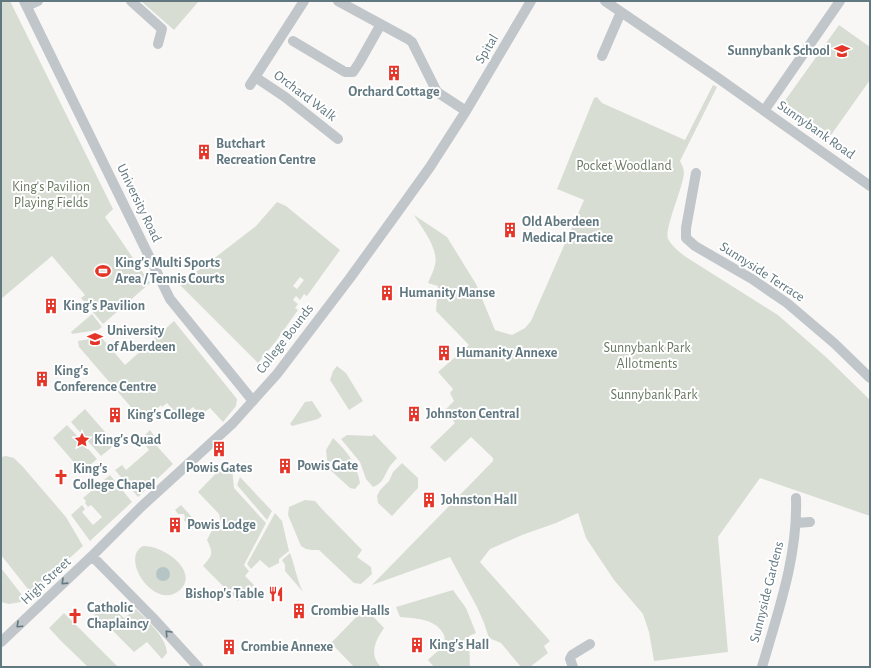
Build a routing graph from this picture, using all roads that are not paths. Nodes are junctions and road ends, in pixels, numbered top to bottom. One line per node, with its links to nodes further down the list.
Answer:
1 (38, 1): 8 (street)
2 (131, 1): 12 (street)
3 (304, 1): 16 (street, Orchard Walk)
4 (338, 1): 10 (street)
5 (531, 1): 14 (street, Spital)
6 (605, 1): 9 (street, Sunnybank Road)
7 (840, 1): 15 (street, Sunnybank Road)
8 (25, 4): 20 (street, University Road)
9 (621, 12): 13 (street); 15 (street, Sunnybank Road)
10 (381, 24): 11 (street); 14 (street)
11 (293, 41)
12 (158, 44)
13 (602, 56)
14 (466, 111): 20 (street, College Bounds)
15 (764, 111): 18 (street, Sunnybank Road)
16 (338, 139)
17 (696, 173): 19 (street, Sunnyside Terrace)
18 (870, 186)
19 (870, 378)
20 (253, 401): 24 (street, College Bounds)
21 (796, 498): 23 (street, Sunnyside Gardens)
22 (810, 522): 23 (street)
23 (796, 523): 29 (street, Sunnyside Gardens)
24 (92, 556): 25 (street, High Street, one-way to 25); 27 (street, one-way to 24)
25 (1, 642)
26 (590, 644): 28 (street)
27 (194, 665)
28 (573, 667)
29 (762, 667)

